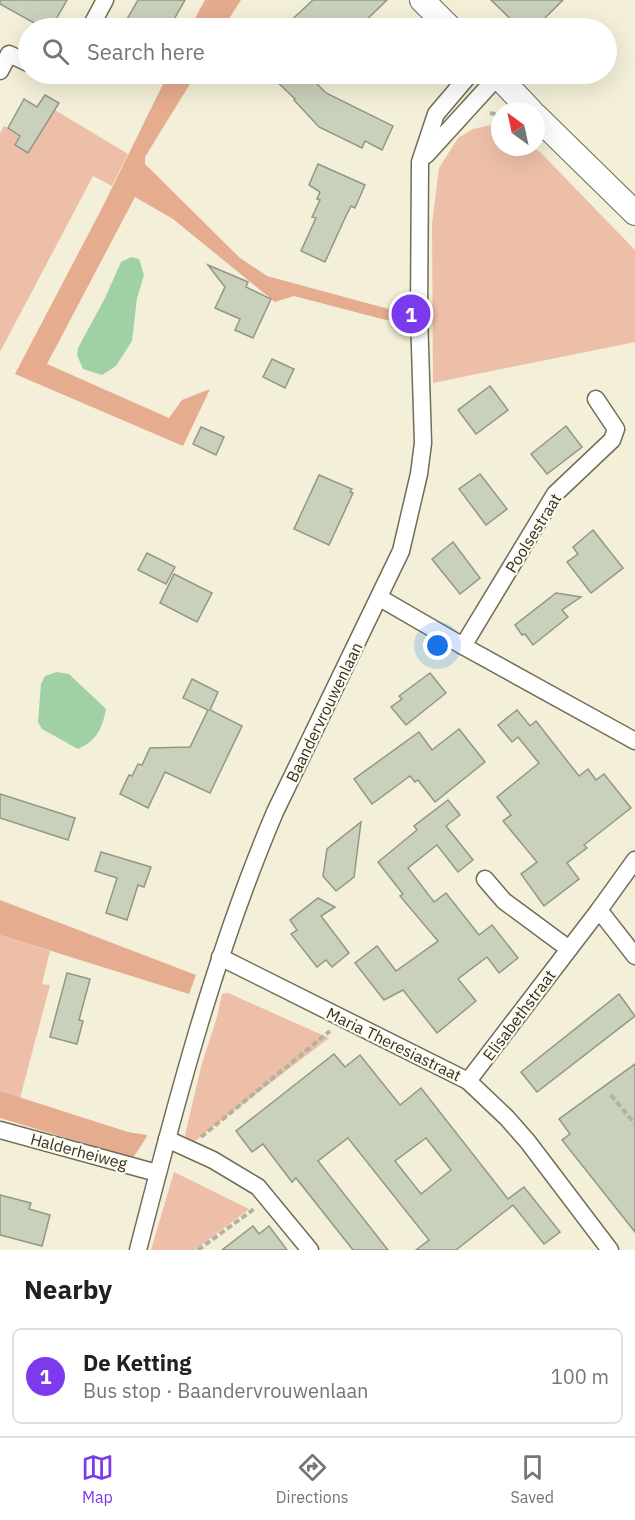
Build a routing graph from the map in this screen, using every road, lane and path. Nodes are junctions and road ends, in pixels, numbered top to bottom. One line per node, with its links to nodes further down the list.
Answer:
1 (105, 0): 3 (street)
2 (422, 0): 4 (main road)
3 (95, 18)
4 (440, 18)
5 (18, 58): 6 (street)
6 (0, 71)
7 (462, 84): 12 (street, Baandervrouwenlaan)
8 (489, 84): 12 (street)
9 (506, 84): 10 (main road)
10 (522, 102)
11 (545, 125): 13 (main road)
12 (420, 162): 15 (street, Baandervrouwenlaan)
13 (635, 213)
14 (596, 399): 16 (street, Poolsestraat)
15 (380, 598): 16 (street); 23 (street, Baandervrouwenlaan)
16 (463, 646): 17 (street)
17 (635, 741)
18 (635, 860): 20 (street, Elisabethstraat)
19 (485, 879): 21 (street)
20 (599, 910): 21 (street, Elisabethstraat); 22 (street)
21 (569, 949): 25 (street, Elisabethstraat)
22 (635, 956)
23 (219, 957): 24 (street, Maria Theresiastraat); 29 (street, Baandervrouwenlaan)
24 (344, 1020): 25 (street, Maria Theresiastraat); 30 (path)
25 (468, 1081): 33 (street, Maria Theresiastraat)
26 (611, 1095): 27 (path)
27 (635, 1124)
28 (0, 1130): 31 (street, Halderheiweg)
29 (166, 1139): 30 (street); 31 (street, Baandervrouwenlaan)
30 (187, 1149): 32 (street)
31 (158, 1173): 34 (street, Baandervrouwenlaan)
32 (269, 1198): 35 (path); 36 (street)
33 (608, 1249)
34 (138, 1250)
35 (198, 1250)
36 (310, 1250)

